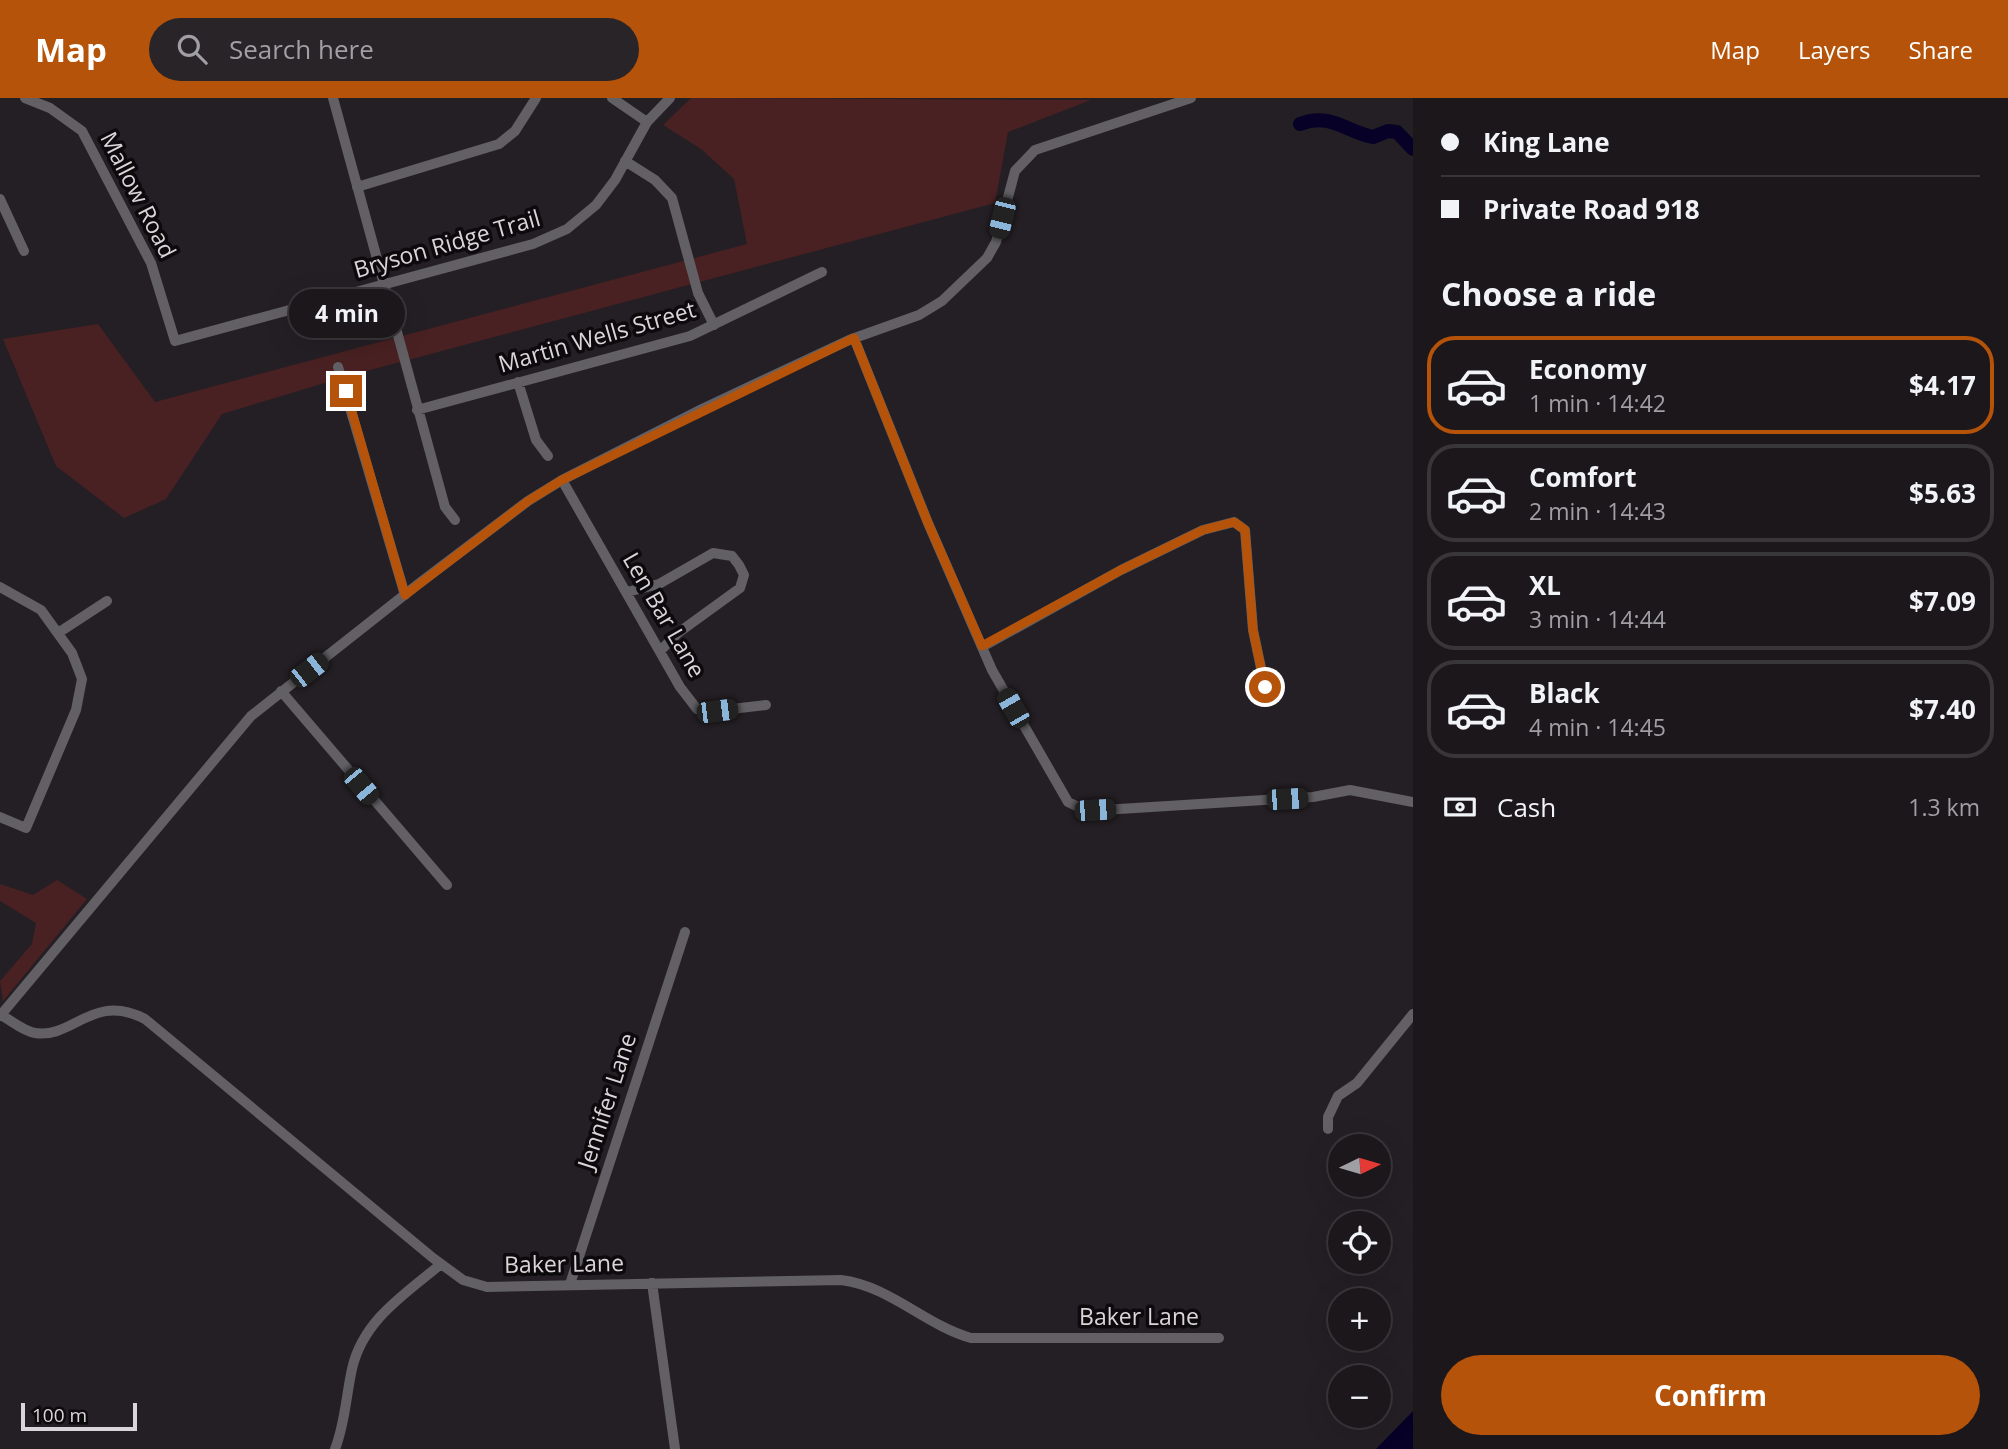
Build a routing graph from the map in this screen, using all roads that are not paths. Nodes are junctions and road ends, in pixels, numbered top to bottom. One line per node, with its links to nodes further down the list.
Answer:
1 (25, 98): 16 (street, Mallow Road)
2 (333, 98): 9 (street)
3 (536, 98): 9 (street)
4 (612, 98): 7 (street)
5 (670, 98): 7 (street, Bryson Ridge Trail)
6 (1191, 98): 15 (street)
7 (647, 121): 8 (street, Bryson Ridge Trail)
8 (625, 161): 13 (street, Bryson Ridge Trail); 14 (street)
9 (357, 187): 13 (street)
10 (0, 199): 11 (street)
11 (24, 251)
12 (822, 272): 14 (street, Martin Wells Street)
13 (383, 285): 16 (street, Bryson Ridge Trail); 19 (street)
14 (714, 325): 18 (street, Martin Wells Street)
15 (854, 338): 21 (street); 28 (street)
16 (175, 341)
17 (338, 367): 25 (street)
18 (518, 382): 19 (street, Martin Wells Street); 20 (street)
19 (416, 410): 22 (street)
20 (548, 457)
21 (562, 480): 24 (street, Len Bar Lane); 25 (street)
22 (455, 520)
23 (0, 587): 27 (street)
24 (627, 592): 29 (street, Len Bar Lane); 29 (street)
25 (405, 595): 31 (street)
26 (107, 601): 27 (street)
27 (58, 633): 34 (street)
28 (982, 646): 30 (street); 33 (street)
29 (660, 651): 32 (street, Len Bar Lane)
30 (1265, 687)
31 (281, 691): 35 (street); 38 (street)
32 (766, 705)
33 (1413, 802)
34 (0, 817)
35 (447, 885)
36 (685, 932): 42 (street, Jennifer Lane)
37 (1413, 1013): 39 (street)
38 (1, 1015): 40 (street, Baker Lane)
39 (1328, 1129)
40 (441, 1264): 42 (street, Baker Lane); 44 (street)
41 (652, 1283): 42 (street, Baker Lane); 43 (street, Baker Lane); 45 (street)
42 (570, 1284)
43 (1219, 1338)
44 (336, 1448)
45 (676, 1449)

